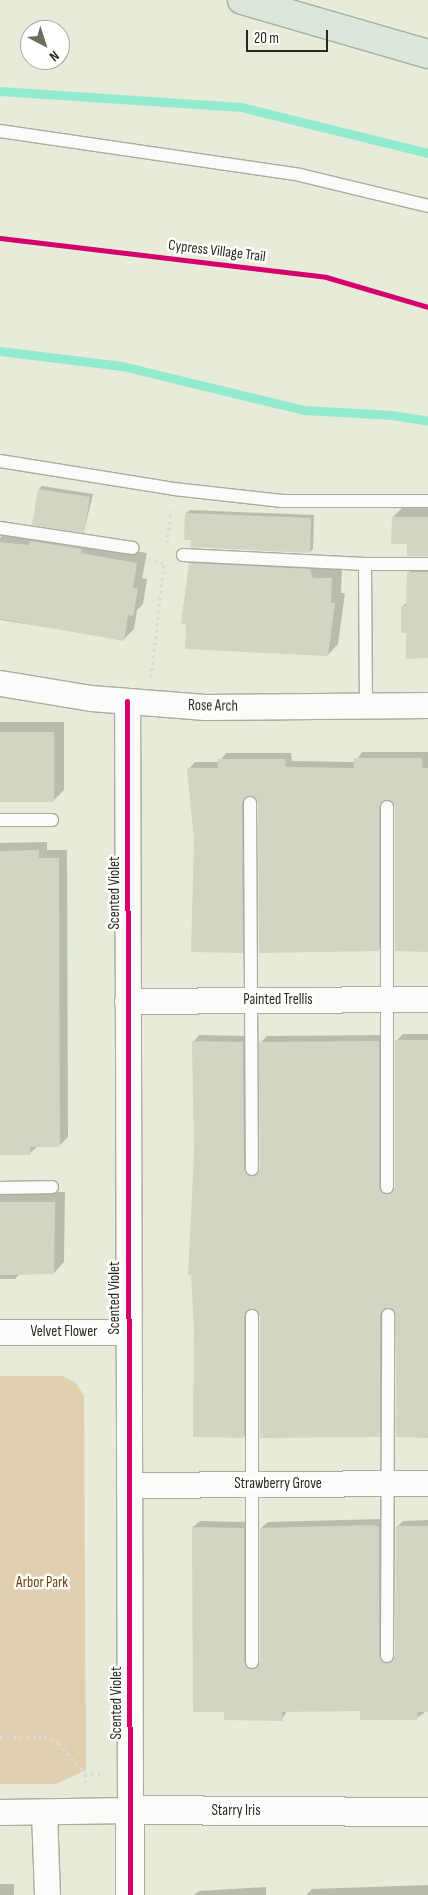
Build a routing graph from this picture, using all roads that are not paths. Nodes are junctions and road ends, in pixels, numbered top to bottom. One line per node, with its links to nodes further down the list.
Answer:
1 (242, 0): 2 (highway)
2 (428, 54)
3 (0, 131): 4 (lane)
4 (428, 206)
5 (0, 461): 6 (lane)
6 (428, 501)
7 (0, 528): 8 (lane)
8 (132, 548)
9 (183, 555): 10 (lane)
10 (365, 564): 11 (lane); 15 (lane)
11 (428, 564)
12 (0, 683): 13 (street, Rose Arch)
13 (137, 702): 15 (street, Rose Arch); 23 (street, Scented Violet)
14 (428, 705): 15 (street, Rose Arch)
15 (366, 706)
16 (250, 802): 22 (lane)
17 (387, 807): 21 (lane)
18 (0, 820): 19 (lane)
19 (52, 820)
20 (428, 998): 21 (street, Painted Trellis)
21 (387, 999): 22 (street, Painted Trellis); 26 (lane)
22 (251, 1000): 23 (street, Painted Trellis); 24 (lane)
23 (127, 1001): 31 (street, Scented Violet)
24 (252, 1169)
25 (52, 1187): 27 (lane)
26 (387, 1187)
27 (0, 1188)
28 (388, 1315): 32 (lane)
29 (252, 1316): 34 (lane)
30 (0, 1332): 31 (street, Velvet Flower)
31 (128, 1332): 35 (street, Scented Violet)
32 (388, 1483): 33 (street, Strawberry Grove); 34 (street, Strawberry Grove); 36 (lane)
33 (428, 1483)
34 (252, 1484): 35 (street, Strawberry Grove); 37 (lane)
35 (129, 1485): 38 (street, Scented Violet)
36 (387, 1656)
37 (252, 1662)
38 (130, 1810): 40 (street, Starry Iris); 41 (street, Starry Iris); 43 (street, Scented Violet)
39 (0, 1812): 40 (street, Starry Iris)
40 (44, 1812): 42 (street)
41 (428, 1812)
42 (47, 1895)
43 (130, 1895)

